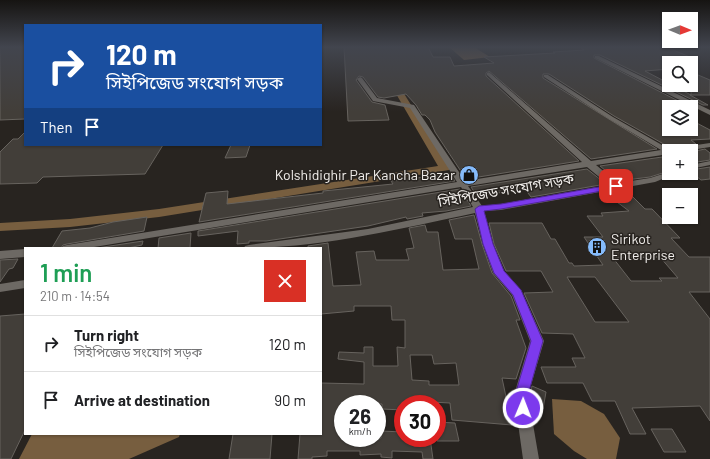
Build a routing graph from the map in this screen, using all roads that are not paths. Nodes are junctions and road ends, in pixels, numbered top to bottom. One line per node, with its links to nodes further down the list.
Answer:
1 (620, 68): 5 (street)
2 (489, 74): 10 (street)
3 (546, 76): 7 (street)
4 (360, 79): 14 (street)
5 (710, 113)
6 (710, 145): 8 (street)
7 (662, 147)
8 (698, 147)
9 (662, 152): 10 (street)
10 (590, 163): 14 (street); 15 (street)
11 (710, 163): 12 (street)
12 (698, 166)
13 (662, 177): 15 (street, সিইপিজেড সংযোগ সড়ক)
14 (464, 184): 16 (street); 17 (street)
15 (616, 186): 16 (street, সিইপিজেড সংযোগ সড়ক)
16 (479, 209): 18 (street, সিইপিজেড সংযোগ সড়ক); 23 (street)
17 (73, 247)
18 (256, 247)
19 (24, 253): 20 (street)
20 (0, 255)
21 (24, 284): 22 (street)
22 (0, 288)
23 (531, 459)

